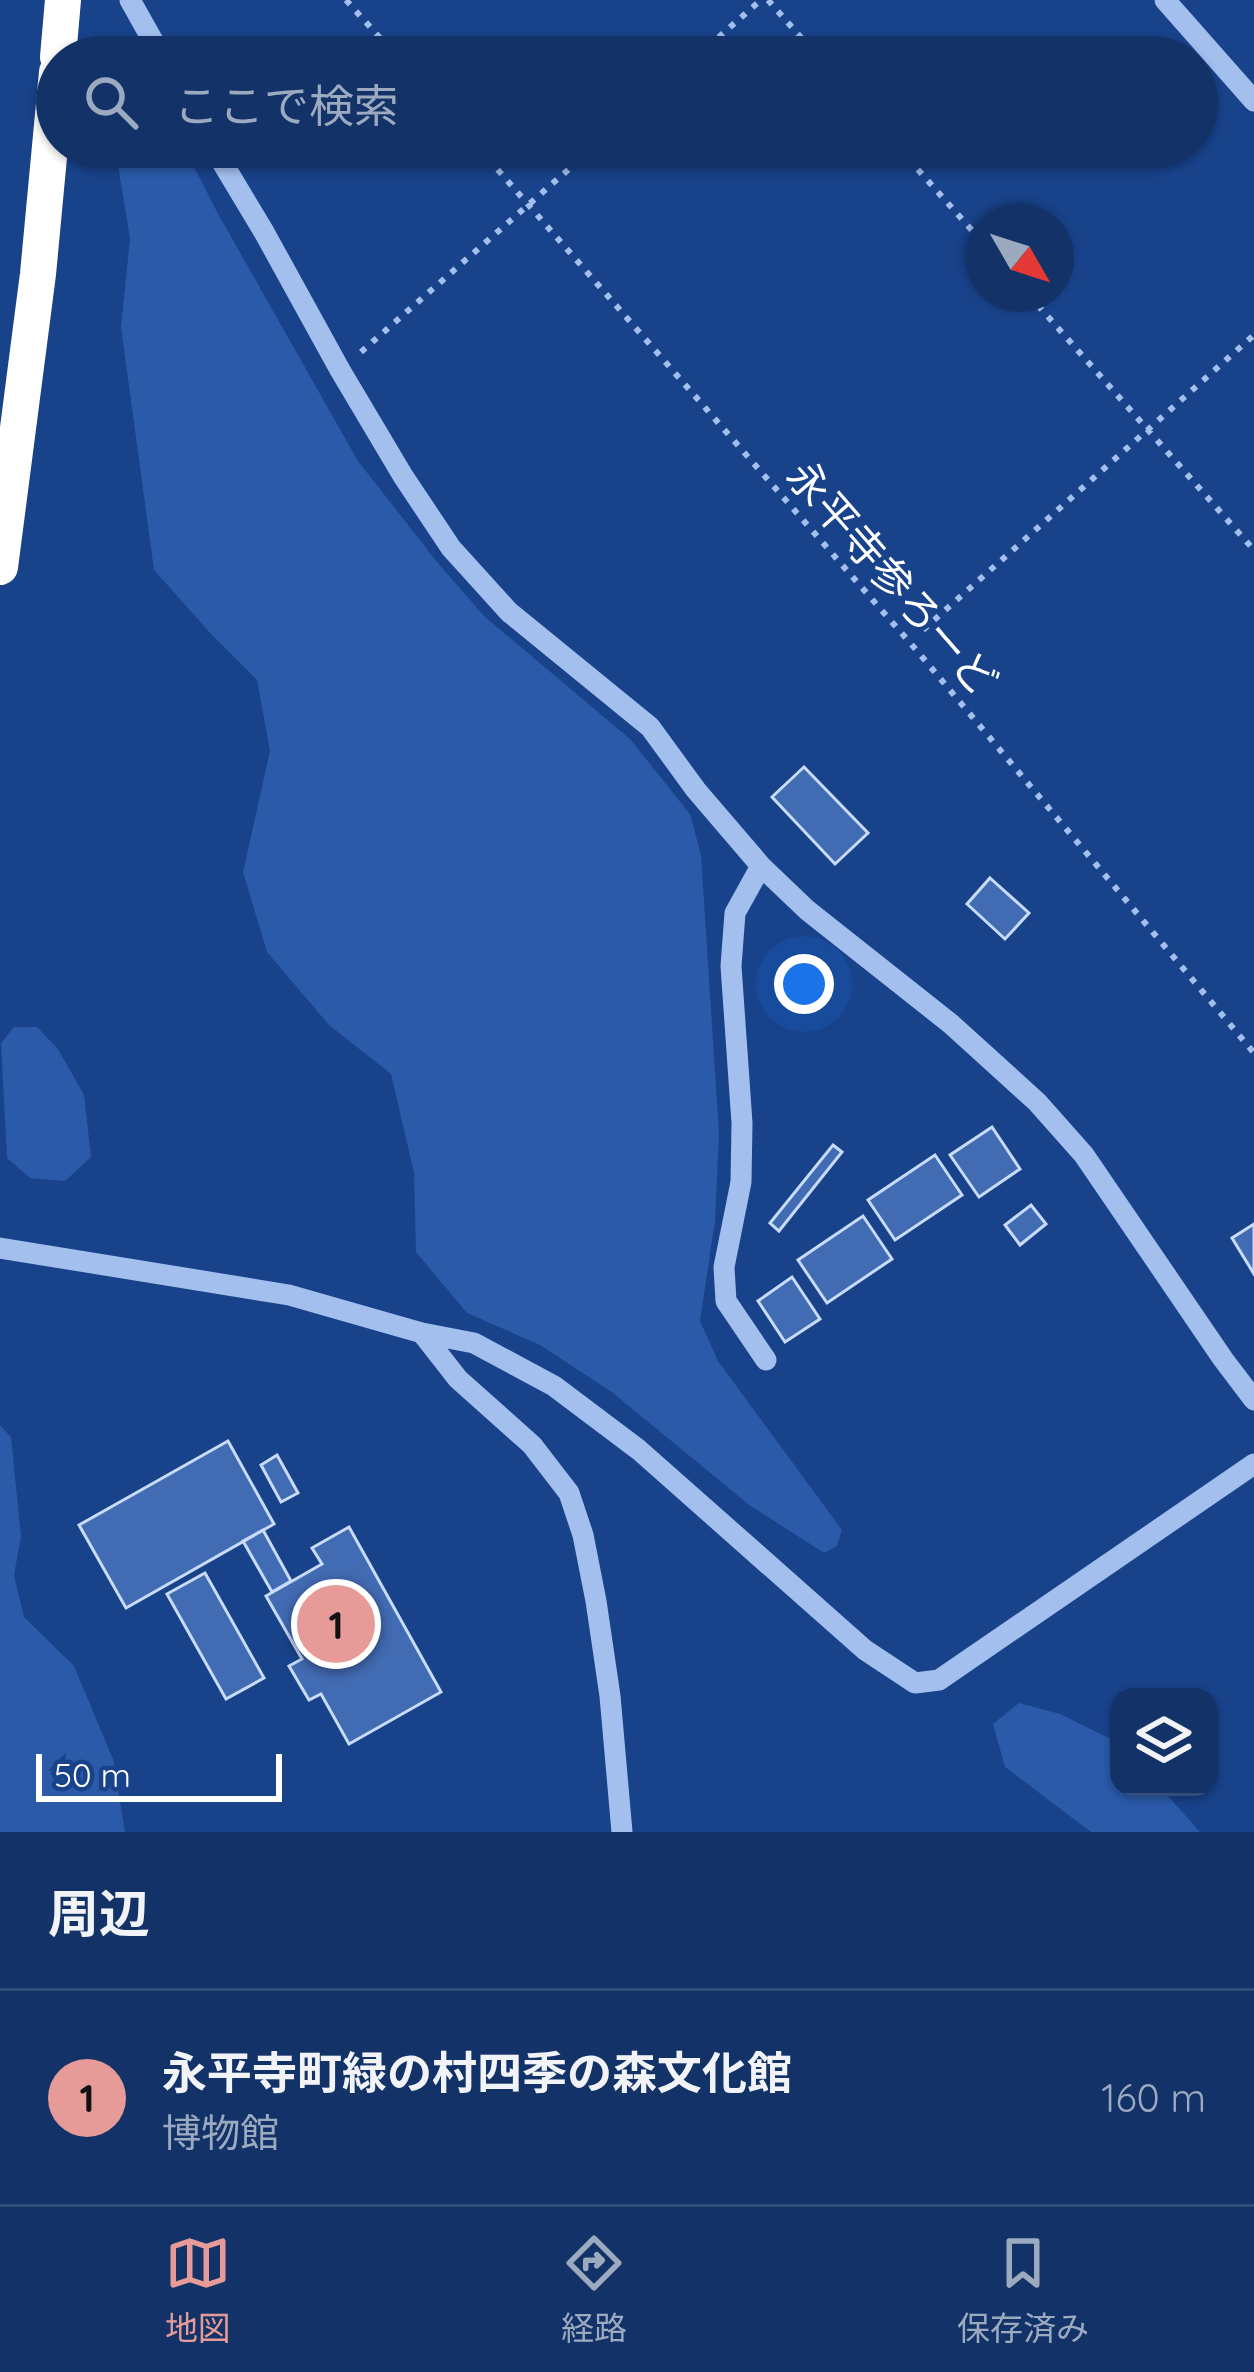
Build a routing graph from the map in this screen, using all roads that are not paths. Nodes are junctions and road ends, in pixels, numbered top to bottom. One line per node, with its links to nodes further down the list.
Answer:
1 (130, 0): 3 (street)
2 (1165, 0): 4 (street)
3 (150, 36)
4 (1197, 36)
5 (1218, 60): 6 (street)
6 (1254, 100)
7 (48, 168): 9 (highway)
8 (225, 168): 10 (street)
9 (0, 567)
10 (761, 866): 13 (street); 14 (street)
11 (0, 1248): 12 (street)
12 (422, 1333): 15 (street); 16 (street)
13 (766, 1360)
14 (1254, 1400)
15 (1254, 1464)
16 (622, 1832)

